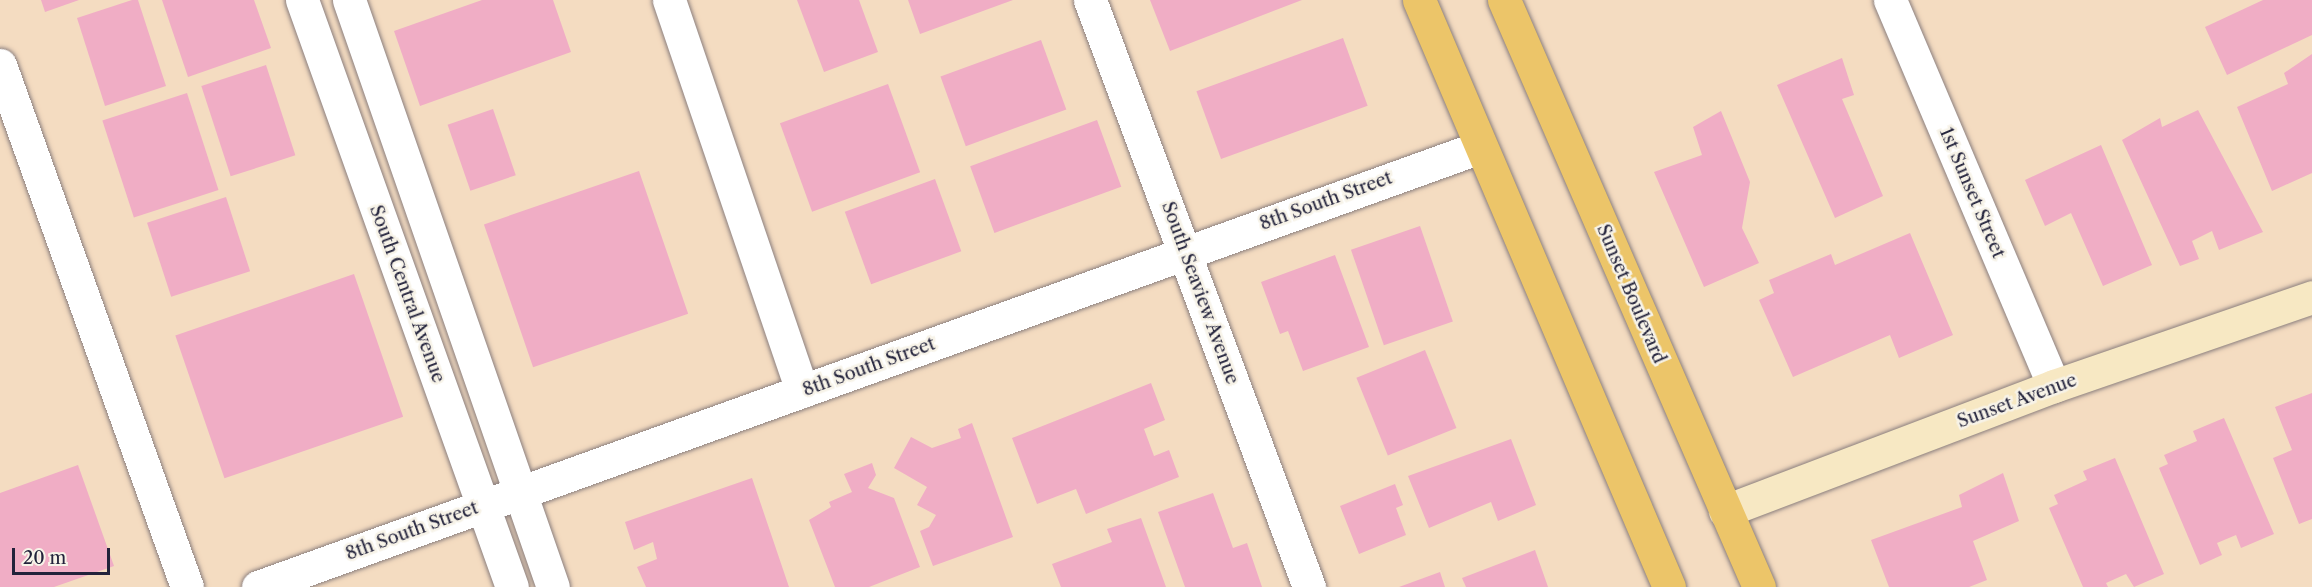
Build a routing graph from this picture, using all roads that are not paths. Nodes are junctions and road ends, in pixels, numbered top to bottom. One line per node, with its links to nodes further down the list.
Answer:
1 (302, 0): 15 (street, South Central Avenue)
2 (349, 0): 14 (street)
3 (669, 0): 13 (street)
4 (1090, 0): 10 (street, South Seaview Avenue)
5 (1419, 0): 9 (main road)
6 (1504, 0): 16 (main road, Sunset Boulevard)
7 (1890, 0): 12 (street, 1st Sunset Street)
8 (0, 65): 17 (street)
9 (1480, 147): 10 (street, 8th South Street); 22 (main road)
10 (1185, 252): 13 (street, 8th South Street); 21 (street, South Seaview Avenue)
11 (2312, 297): 12 (street, Sunset Avenue)
12 (2054, 386): 16 (street, Sunset Avenue)
13 (802, 391): 14 (street, 8th South Street)
14 (521, 492): 15 (street, 8th South Street); 20 (street)
15 (483, 506): 18 (street, 8th South Street); 19 (street, South Central Avenue)
16 (1725, 511): 23 (main road, Sunset Boulevard)
17 (187, 587)
18 (258, 587)
19 (512, 587)
20 (553, 587)
21 (1309, 587)
22 (1669, 587)
23 (1759, 587)

